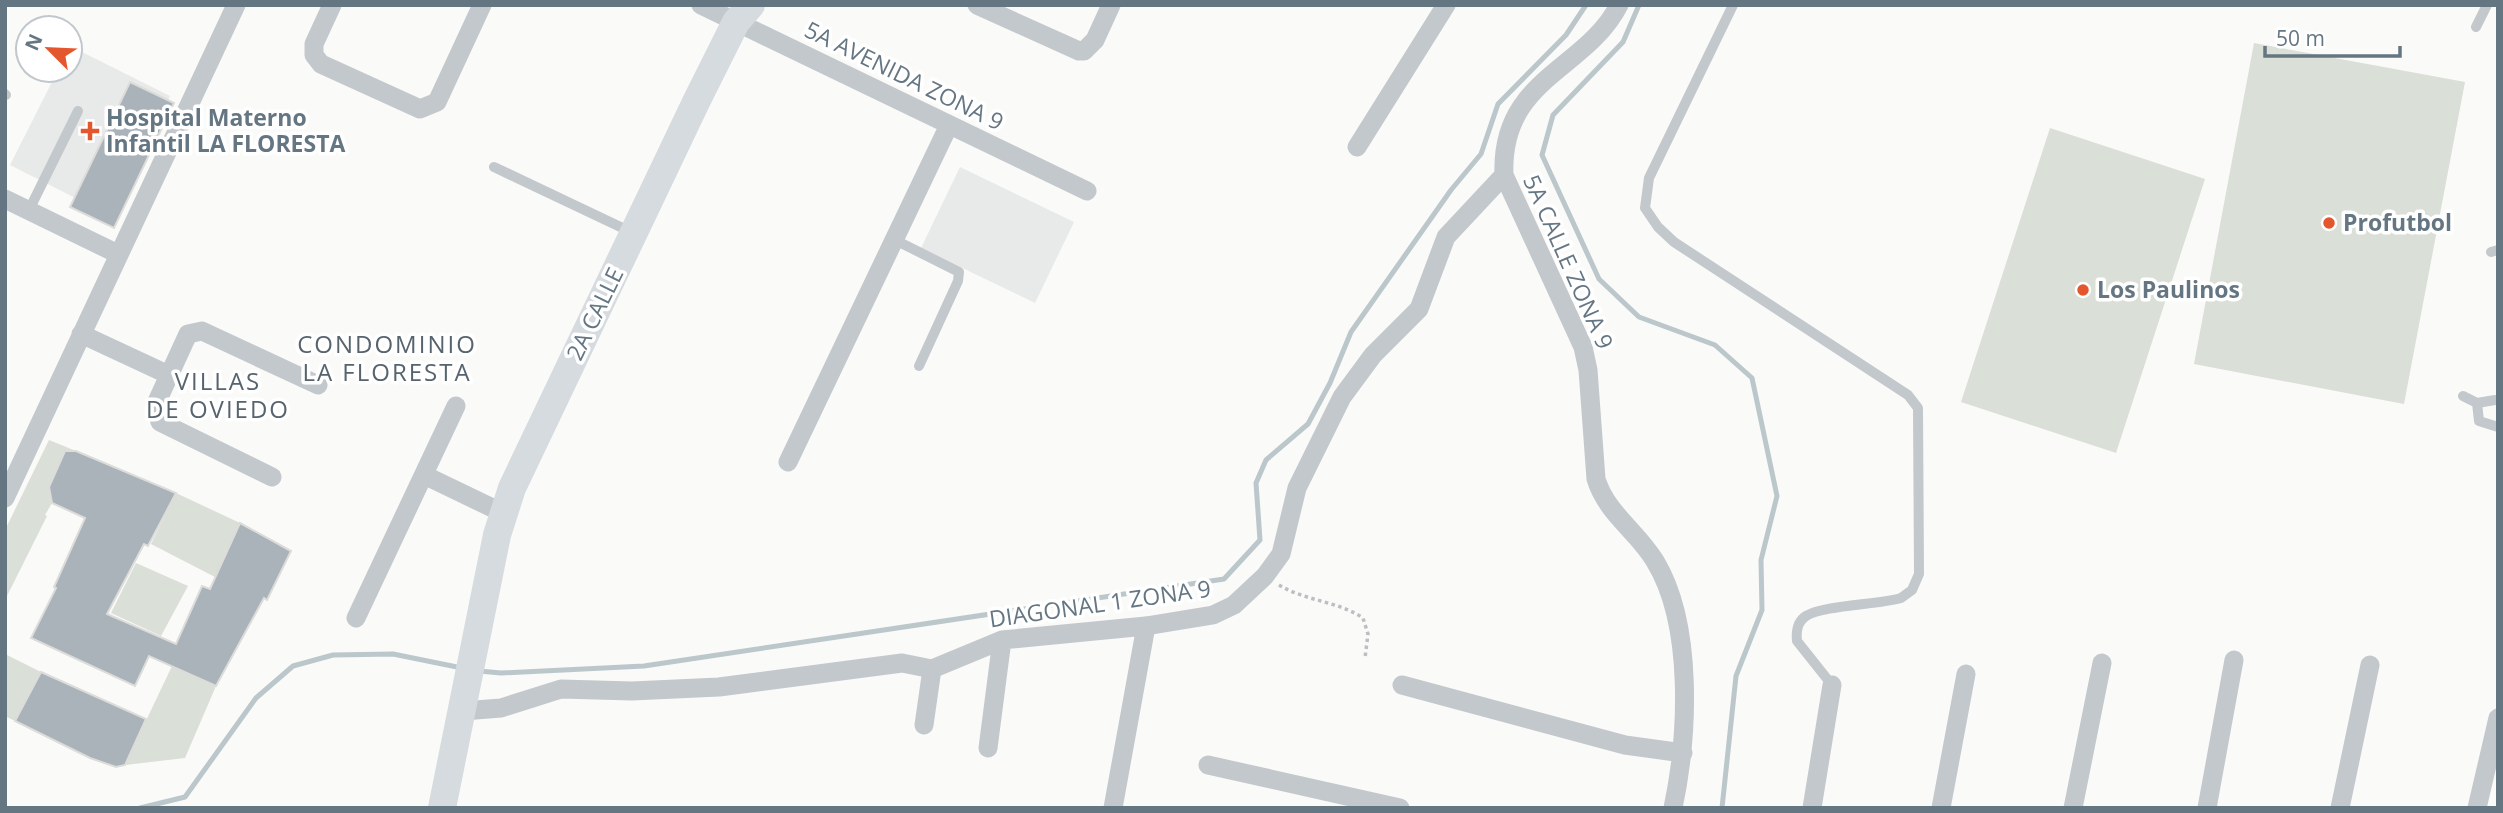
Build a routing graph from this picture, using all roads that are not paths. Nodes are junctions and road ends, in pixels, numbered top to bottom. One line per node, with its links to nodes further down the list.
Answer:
1 (236, 5): 23 (street)
2 (332, 5): 3 (street)
3 (482, 5)
4 (701, 5): 11 (street, 5A AVENIDA ZONA 9)
5 (977, 5): 6 (street)
6 (1111, 5)
7 (1446, 5): 15 (street)
8 (1619, 5): 17 (street, 5A CALLE ZONA 9)
9 (1733, 5): 47 (lane)
10 (2487, 5): 12 (lane)
11 (743, 14): 14 (street, 5A AVENIDA ZONA 9); 21 (street, 2A CALLE)
12 (2476, 27)
13 (78, 111): 20 (lane)
14 (949, 125): 18 (street, 5A AVENIDA ZONA 9); 22 (street)
15 (1357, 147)
16 (494, 167): 21 (lane)
17 (1504, 174): 39 (street, DIAGONAL 1 ZONA 9); 52 (street, 5A CALLE ZONA 9)
18 (1087, 191)
19 (5, 199): 20 (street)
20 (29, 210): 23 (street)
21 (634, 234): 37 (street, 2A CALLE)
22 (893, 239): 25 (lane); 33 (street)
23 (118, 254): 24 (street)
24 (81, 334): 26 (street); 36 (street)
25 (919, 366)
26 (169, 374): 27 (street); 35 (street)
27 (318, 385)
28 (2463, 396): 30 (lane)
29 (2495, 400): 30 (lane)
30 (2477, 403): 32 (lane)
31 (456, 407): 34 (street)
32 (2498, 427)
33 (788, 462)
34 (424, 475): 37 (street); 38 (street)
35 (272, 477)
36 (5, 498)
37 (503, 513): 48 (street, 2A CALLE)
38 (356, 618)
39 (1146, 626): 40 (street, DIAGONAL 1 ZONA 9); 55 (street)
40 (1002, 640): 44 (street, DIAGONAL 1 ZONA 9); 51 (street)
41 (2234, 660): 61 (street)
42 (2102, 663): 60 (street)
43 (2370, 665): 62 (street)
44 (932, 669): 48 (street); 50 (street)
45 (1966, 674): 59 (street)
46 (1402, 685): 52 (street)
47 (1832, 685): 58 (street)
48 (463, 706): 54 (street, 2A CALLE)
49 (2498, 718): 63 (street)
50 (924, 725)
51 (988, 748)
52 (1683, 753): 57 (street, 5A CALLE ZONA 9)
53 (1208, 765): 56 (street)
54 (442, 808)
55 (1113, 808)
56 (1400, 808)
57 (1673, 808)
58 (1812, 808)
59 (1941, 808)
60 (2073, 808)
61 (2207, 808)
62 (2340, 808)
63 (2477, 808)

